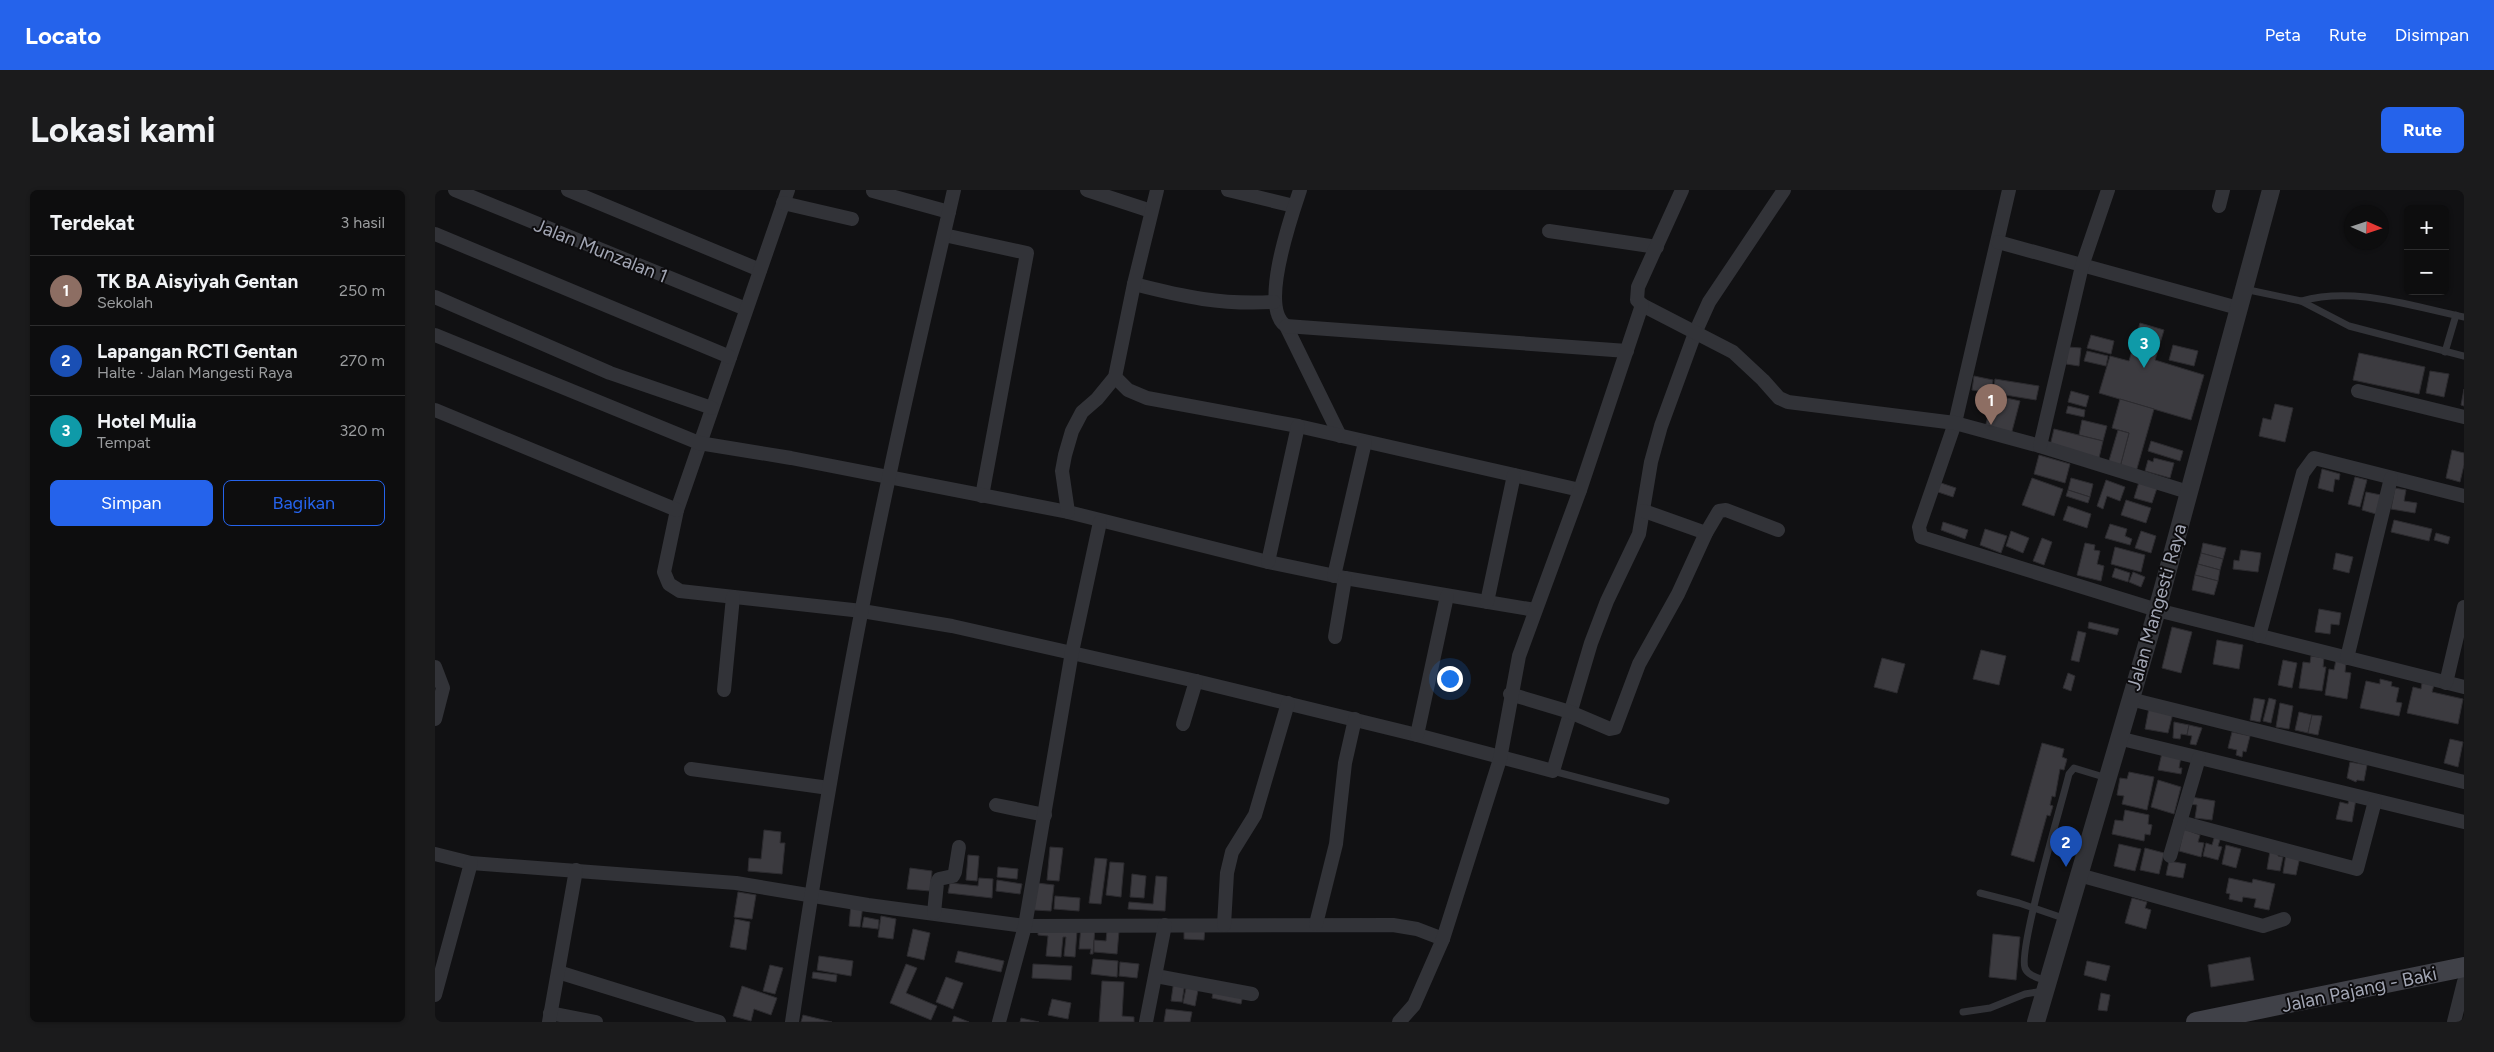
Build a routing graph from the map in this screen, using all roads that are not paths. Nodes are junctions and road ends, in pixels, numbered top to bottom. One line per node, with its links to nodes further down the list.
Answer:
1 (455, 190): 35 (street, Jalan Munzalan 1)
2 (568, 190): 27 (street)
3 (954, 190): 19 (street)
4 (1087, 190): 18 (street)
5 (1157, 190): 18 (street)
6 (1228, 190): 16 (street)
7 (1300, 190): 16 (street)
8 (1682, 190): 25 (street)
9 (1784, 190): 39 (street)
10 (2009, 190): 24 (street)
11 (2107, 190): 26 (street)
12 (2223, 190): 17 (street)
13 (2271, 190): 29 (street, Jalan Mangesti Raya)
14 (873, 191): 19 (street)
15 (786, 196): 20 (street); 27 (street)
16 (1294, 206): 32 (street)
17 (2219, 206)
18 (1151, 211): 28 (street)
19 (949, 212): 23 (street)
20 (852, 219)
21 (1549, 231): 25 (street)
22 (435, 234): 44 (street)
23 (943, 236): 57 (street); 61 (street)
24 (1998, 242): 26 (street); 50 (street)
25 (1657, 247): 33 (street)
26 (2082, 266): 34 (street); 55 (street)
27 (760, 270): 35 (street)
28 (1133, 284): 32 (street); 45 (street)
29 (2244, 288): 31 (lane); 34 (street, Jalan Mangesti Raya)
30 (435, 297): 47 (street)
31 (2301, 301): 36 (lane); 42 (lane)
32 (1274, 302): 38 (street)
33 (1642, 305): 39 (street); 41 (street)
34 (2238, 308): 60 (street, Jalan Mangesti Raya)
35 (746, 309): 44 (street)
36 (2456, 315): 37 (lane); 42 (lane)
37 (2464, 317)
38 (1286, 326): 41 (street); 52 (street)
39 (1695, 333): 50 (street); 64 (street)
40 (435, 336): 54 (street)
41 (1627, 351): 59 (street)
42 (2445, 352): 43 (lane)
43 (2464, 356)
44 (730, 357): 47 (street)
45 (1115, 377): 51 (street); 65 (street)
46 (2357, 392): 49 (street)
47 (712, 408): 54 (street)
48 (436, 414): 63 (street)
49 (2464, 416)
50 (1955, 423): 55 (street); 76 (street)
51 (1298, 426): 52 (street); 69 (street)
52 (1340, 436): 53 (street)
53 (1365, 442): 56 (street); 70 (street)
54 (699, 443): 57 (street); 63 (street)
55 (2040, 446): 60 (street)
56 (1514, 475): 59 (street); 73 (street)
57 (889, 476): 61 (street); 77 (street)
58 (2391, 478): 62 (street); 78 (street); 81 (street)
59 (1580, 490): 75 (street)
60 (2188, 492): 76 (street, Jalan Mangesti Raya)
61 (982, 496): 65 (street)
62 (2464, 496)
63 (677, 510): 72 (street)
64 (1644, 511): 68 (street); 90 (street)
65 (1068, 512): 66 (street)
66 (1100, 522): 69 (street); 80 (street)
67 (1779, 530): 68 (street)
68 (1706, 533): 90 (street)
69 (1267, 562): 70 (street)
70 (1339, 577): 71 (street); 79 (street)
71 (1447, 596): 73 (street); 94 (street)
72 (733, 597): 77 (street); 86 (street)
73 (1487, 602): 75 (street)
74 (2464, 607): 84 (street)
75 (1535, 610): 87 (street)
76 (2157, 610): 78 (street); 88 (street, Jalan Mangesti Raya)
77 (861, 611): 80 (street); 102 (street)
78 (2259, 636): 81 (street)
79 (1335, 637)
80 (1072, 652): 83 (street); 106 (street)
81 (2347, 658): 84 (street)
82 (435, 667): 91 (street)
83 (1196, 681): 89 (street); 93 (street)
84 (2446, 683): 85 (street)
85 (2464, 687)
86 (724, 690)
87 (1510, 694): 90 (street); 97 (street)
88 (2130, 699): 95 (street, Jalan Mangesti Raya); 101 (street)
89 (1287, 703): 92 (street); 123 (street)
90 (1570, 712): 99 (street)
91 (435, 719)
92 (1355, 719): 94 (street); 121 (street)
93 (1183, 724)
94 (1417, 735): 97 (street)
95 (2118, 738): 96 (street); 100 (street, Jalan Mangesti Raya)
96 (2199, 758): 104 (street); 107 (street)
97 (1500, 759): 99 (street); 125 (street)
98 (691, 769): 102 (street)
99 (1553, 771): 103 (lane)
100 (2107, 778): 114 (street, Jalan Mangesti Raya); 117 (lane)
101 (2464, 782)
102 (829, 788): 116 (street)
103 (1666, 801)
104 (2375, 801): 107 (street); 108 (street)
105 (996, 805): 106 (street)
106 (1045, 815): 124 (street)
107 (2180, 822): 111 (street)
108 (2464, 822)
109 (959, 847): 118 (street)
110 (435, 854): 112 (street)
111 (2170, 856)
112 (471, 863): 113 (street); 132 (street)
113 (576, 870): 116 (street); 127 (street)
114 (2079, 875): 119 (street, Jalan Mangesti Raya); 120 (street)
115 (1980, 893): 117 (lane)
116 (810, 895): 118 (street); 138 (street)
117 (2034, 908): 119 (lane); 130 (lane)
118 (934, 913): 124 (street)
119 (2066, 919): 130 (street, Jalan Mangesti Raya)
120 (2284, 919)
121 (1316, 924): 123 (street); 125 (street)
122 (1165, 925): 123 (street); 124 (street); 128 (street)
123 (1224, 925)
124 (1025, 926): 139 (street)
125 (1443, 938): 141 (street)
126 (2464, 967): 143 (main road, Jalan Pajang - Baki)
127 (558, 972): 134 (street); 135 (street)
128 (1156, 976): 131 (street); 140 (street)
129 (2464, 982): 144 (street)
130 (2045, 986): 133 (lane); 142 (street, Jalan Mangesti Raya)
131 (1252, 994)
132 (435, 995)
133 (1963, 1012)
134 (549, 1017): 136 (street)
135 (705, 1020): 137 (street)
136 (596, 1022)
137 (719, 1022)
138 (792, 1022)
139 (999, 1022)
140 (1146, 1022)
141 (1399, 1022)
142 (2036, 1022)
143 (2196, 1022)
144 (2454, 1022)

